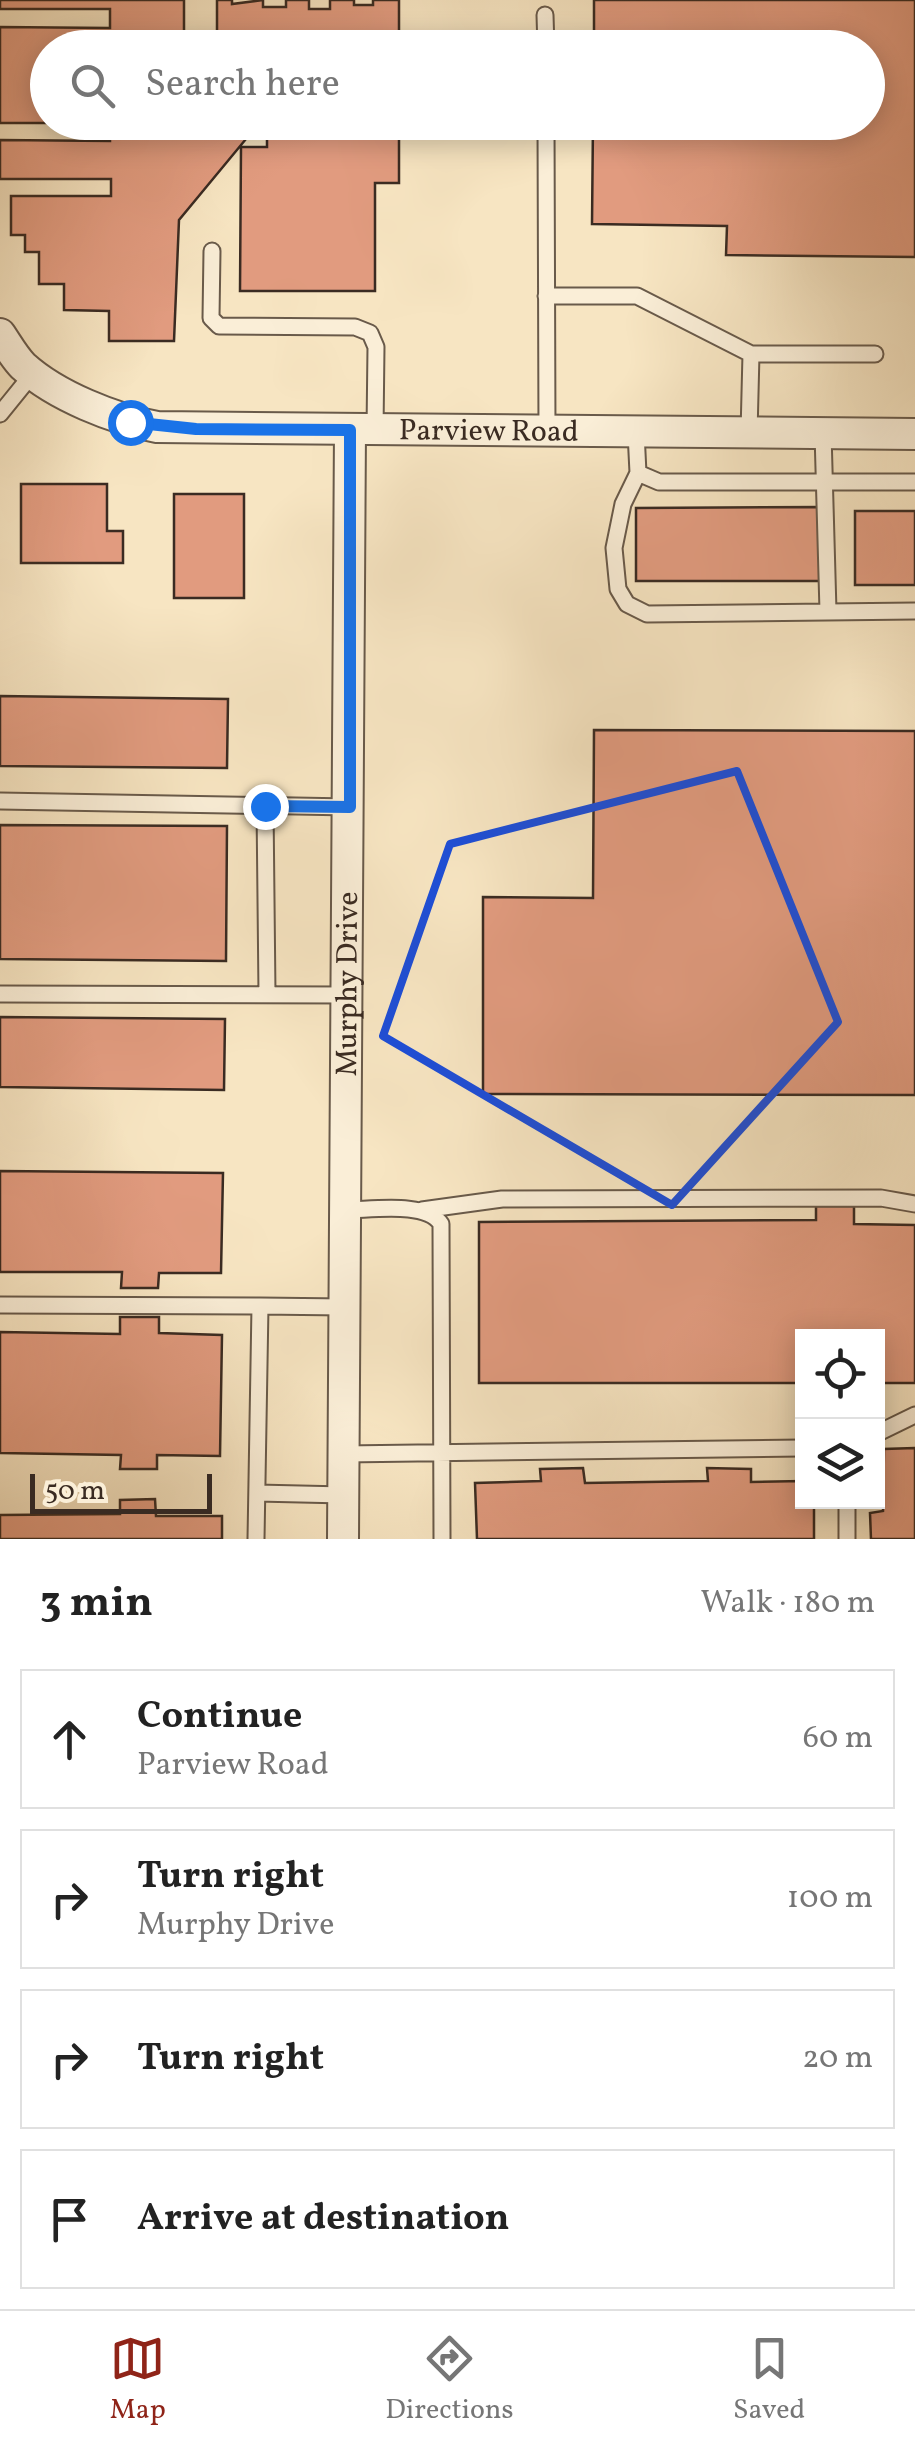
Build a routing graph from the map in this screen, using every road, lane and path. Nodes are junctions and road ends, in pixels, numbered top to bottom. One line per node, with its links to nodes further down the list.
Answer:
1 (546, 15): 2 (lane)
2 (546, 30)
3 (546, 140): 5 (lane)
4 (212, 251): 11 (lane)
5 (546, 296): 7 (lane); 12 (lane)
6 (0, 334): 9 (street)
7 (751, 354): 8 (lane); 14 (lane)
8 (875, 354)
9 (27, 367): 10 (lane); 11 (street, Parview Road)
10 (0, 414)
11 (363, 430): 12 (street, Parview Road); 24 (street, Murphy Drive)
12 (547, 431): 13 (street, Parview Road)
13 (636, 432): 14 (street, Parview Road); 17 (lane)
14 (749, 433): 15 (street, Parview Road)
15 (823, 433): 16 (street, Parview Road); 18 (lane)
16 (915, 434)
17 (638, 474): 18 (lane); 21 (lane)
18 (825, 482): 19 (lane); 21 (lane)
19 (915, 482)
20 (915, 610): 21 (lane)
21 (828, 612)
22 (0, 801): 23 (lane)
23 (265, 806): 24 (lane); 26 (lane)
24 (350, 807): 27 (street, Murphy Drive)
25 (0, 994): 26 (lane)
26 (266, 994): 27 (lane)
27 (348, 995): 29 (street, Murphy Drive)
28 (915, 1204): 30 (lane)
29 (346, 1210): 30 (lane); 33 (street, Murphy Drive)
30 (422, 1210): 37 (lane)
31 (0, 1305): 32 (lane)
32 (260, 1306): 33 (lane); 39 (lane)
33 (345, 1307): 38 (street, Murphy Drive)
34 (915, 1414): 35 (lane)
35 (885, 1429)
36 (795, 1448): 37 (lane)
37 (442, 1453): 38 (lane); 44 (lane)
38 (344, 1454): 40 (street, Murphy Drive)
39 (257, 1493): 40 (lane); 42 (lane)
40 (344, 1495): 43 (street, Murphy Drive)
41 (847, 1509): 45 (lane)
42 (256, 1539)
43 (343, 1539)
44 (442, 1539)
45 (848, 1539)

